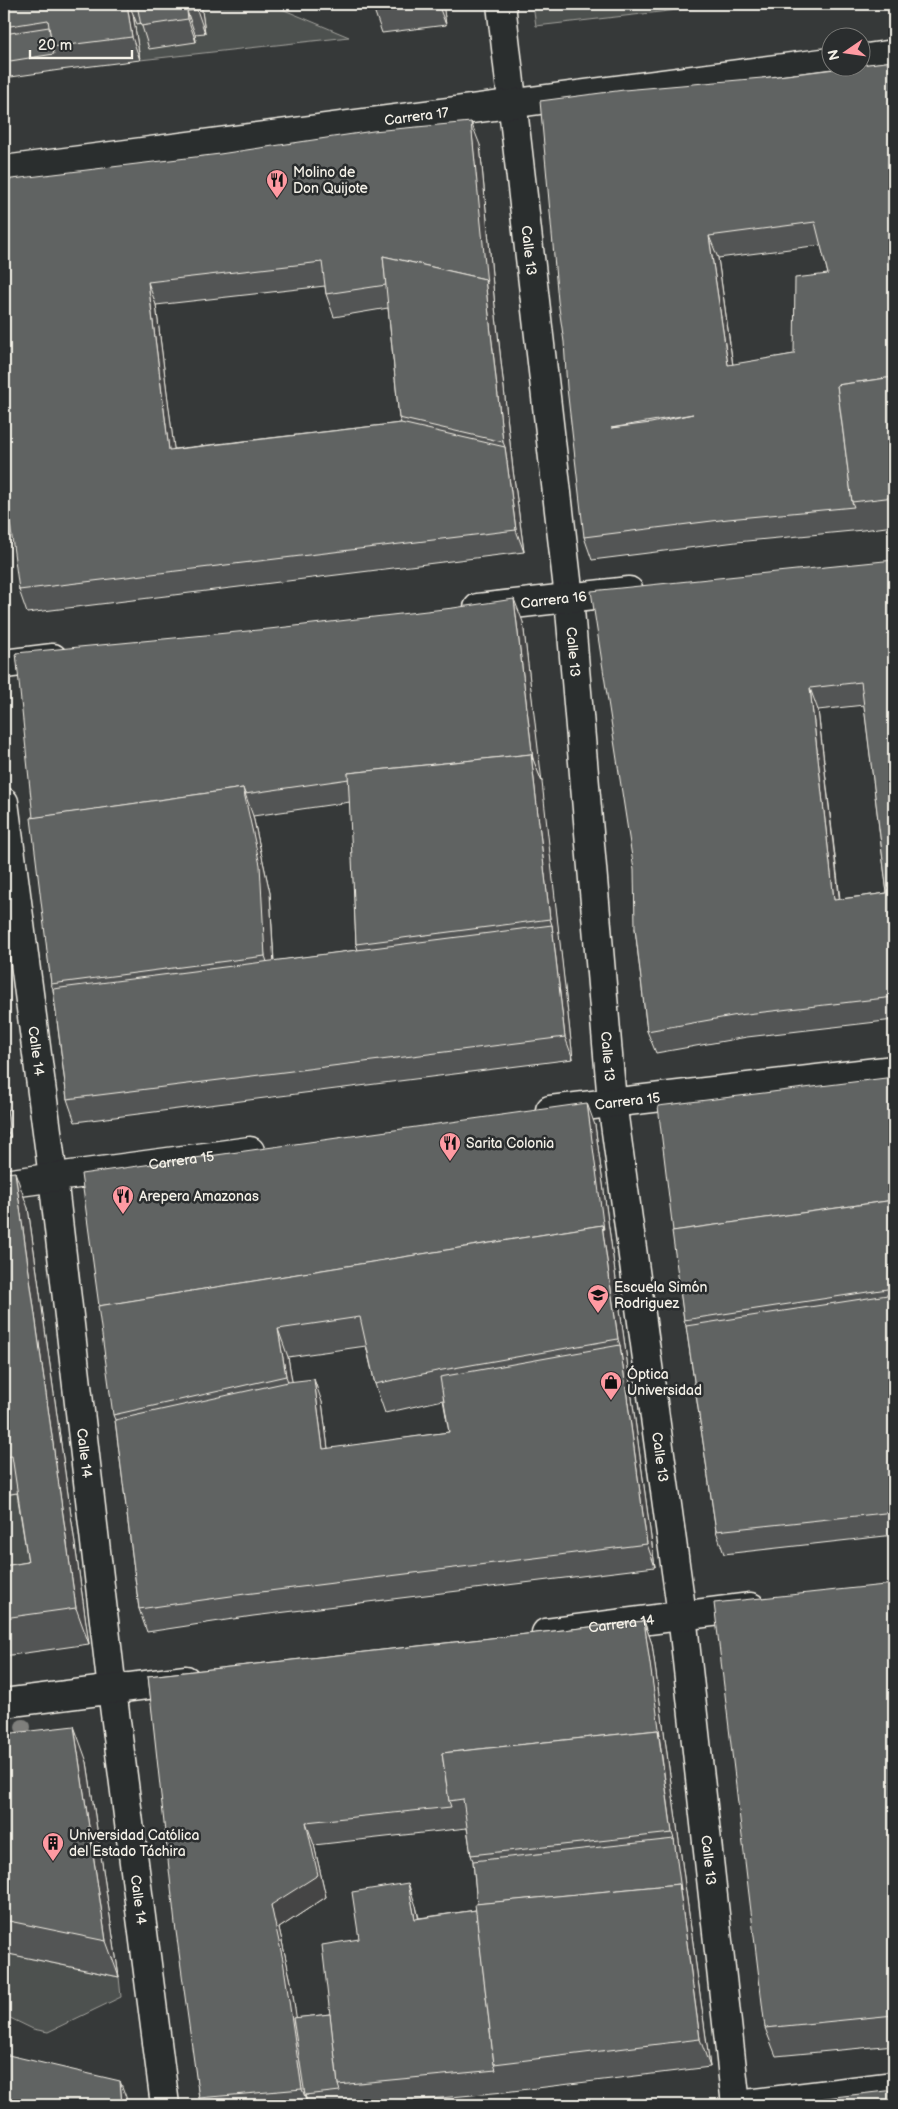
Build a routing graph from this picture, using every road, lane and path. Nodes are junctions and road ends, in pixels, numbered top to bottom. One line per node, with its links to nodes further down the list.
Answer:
1 (501, 4): 5 (street, Calle 13)
2 (894, 54): 3 (street)
3 (870, 57)
4 (820, 63): 5 (street, Carrera 17)
5 (513, 103): 6 (street, Carrera 17); 8 (street, Calle 13)
6 (4, 170)
7 (658, 588): 8 (street, Carrera 16)
8 (569, 598): 9 (street, Carrera 16); 14 (street, Calle 13)
9 (450, 612)
10 (73, 656): 11 (street)
11 (4, 664)
12 (4, 802): 17 (street, Calle 14)
13 (894, 1070): 14 (street, Carrera 15)
14 (612, 1102): 15 (street, Carrera 15); 20 (street, Calle 13)
15 (524, 1114)
16 (278, 1147): 17 (street, Carrera 15)
17 (53, 1177): 18 (street, Carrera 15); 23 (street, Calle 14)
18 (4, 1184)
19 (778, 1604): 20 (street, Carrera 14)
20 (682, 1615): 21 (street, Carrera 14); 27 (street, Calle 13)
21 (525, 1636)
22 (210, 1677): 23 (street)
23 (112, 1690): 24 (street); 26 (street, Calle 14)
24 (4, 1703)
25 (894, 2086): 27 (street)
26 (165, 2105)
27 (737, 2105)

